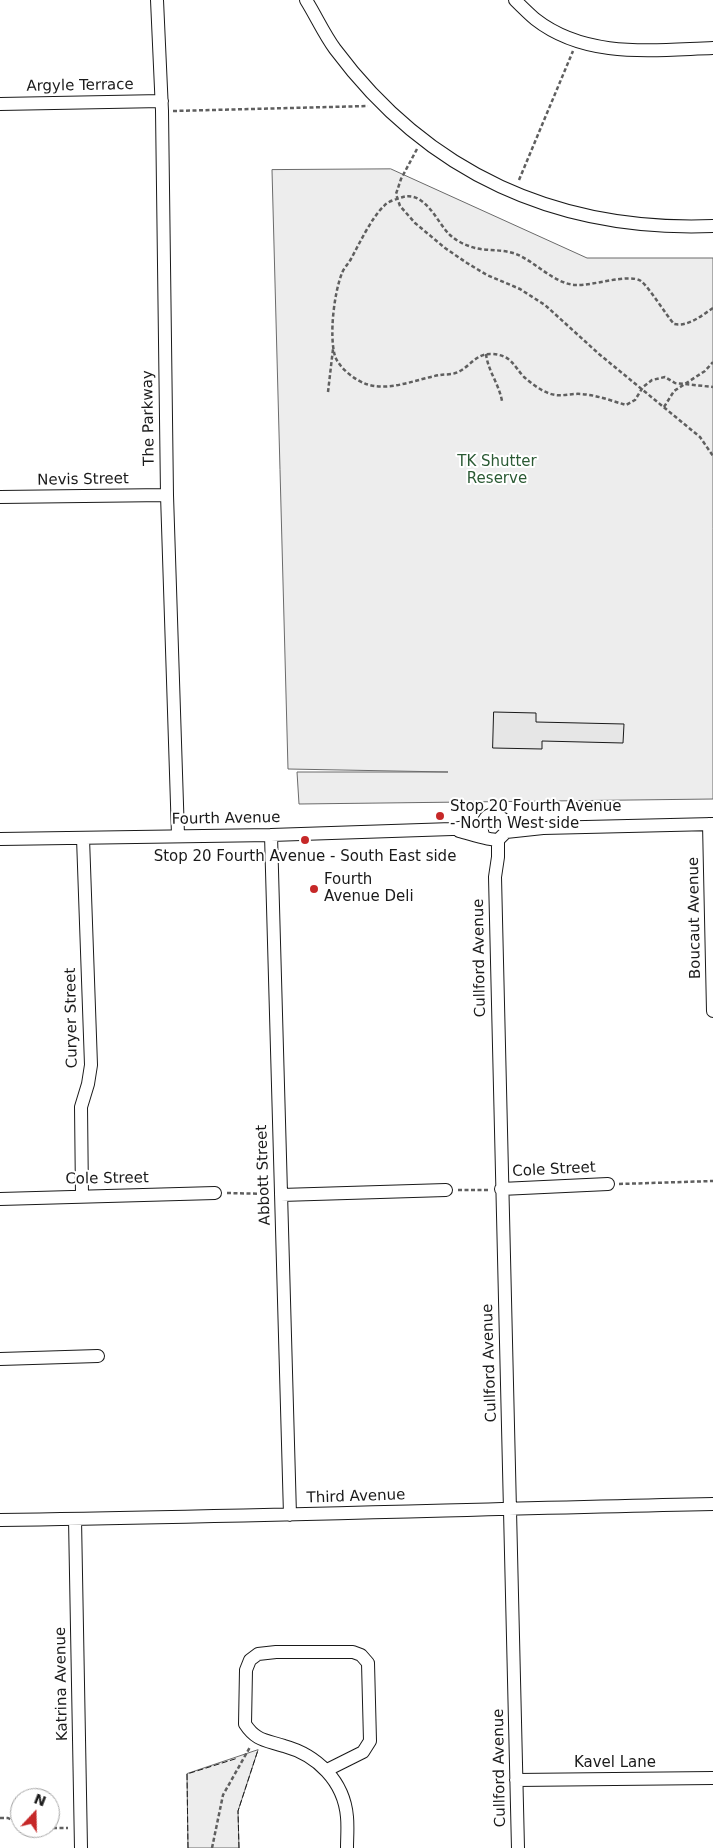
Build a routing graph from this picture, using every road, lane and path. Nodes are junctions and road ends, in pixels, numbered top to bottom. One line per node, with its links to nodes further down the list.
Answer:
1 (157, 0): 8 (street, The Parkway)
2 (306, 0): 7 (street)
3 (515, 0): 4 (street)
4 (577, 41): 5 (street); 10 (path)
5 (713, 48)
6 (0, 104): 8 (street, Argyle Terrace)
7 (383, 105): 8 (path); 9 (street)
8 (162, 106): 24 (street, The Parkway)
9 (422, 140): 10 (street); 11 (path)
10 (513, 193): 12 (street)
11 (397, 199): 13 (path); 14 (path); 19 (path)
12 (713, 226)
13 (713, 308)
14 (334, 345): 15 (path); 20 (path)
15 (486, 354): 19 (path); 21 (path)
16 (713, 362): 17 (path)
17 (685, 384): 18 (path); 19 (path); 22 (path)
18 (713, 387)
19 (642, 390): 22 (path)
20 (328, 392)
21 (502, 401)
22 (664, 406): 23 (path)
23 (713, 456)
24 (167, 495): 25 (street, Nevis Street); 28 (street, The Parkway)
25 (0, 497)
26 (711, 824): 27 (street, Fourth Avenue); 32 (street, Boucaut Avenue)
27 (494, 833): 29 (street, Fourth Avenue); 36 (street, Cullford Avenue)
28 (178, 835): 29 (street, Fourth Avenue); 30 (street, Fourth Avenue)
29 (272, 835): 38 (street, Abbott Street)
30 (83, 838): 31 (street, Fourth Avenue); 39 (street, Curyer Street)
31 (0, 839)
32 (713, 1011)
33 (713, 1181): 34 (path)
34 (608, 1184): 36 (street, Cole Street)
35 (446, 1190): 36 (path); 38 (street)
36 (501, 1190): 44 (street, Cullford Avenue)
37 (215, 1193): 38 (path); 39 (street, Cole Street)
38 (281, 1195): 45 (street, Abbott Street)
39 (82, 1196): 40 (street, Cole Street)
40 (0, 1199)
41 (98, 1356): 42 (street)
42 (0, 1360)
43 (713, 1504): 44 (street, Third Avenue)
44 (511, 1509): 45 (street, Third Avenue); 51 (street, Cullford Avenue)
45 (290, 1515): 46 (street, Third Avenue)
46 (75, 1519): 47 (street, Third Avenue); 54 (street, Katrina Avenue)
47 (0, 1520)
48 (251, 1746): 55 (path)
49 (327, 1770): 49 (street); 56 (street)
50 (713, 1778): 51 (street, Kavel Lane)
51 (516, 1780): 57 (street, Cullford Avenue)
52 (60, 1828): 53 (path)
53 (70, 1828)
54 (81, 1848)
55 (212, 1848)
56 (347, 1848)
57 (518, 1848)

